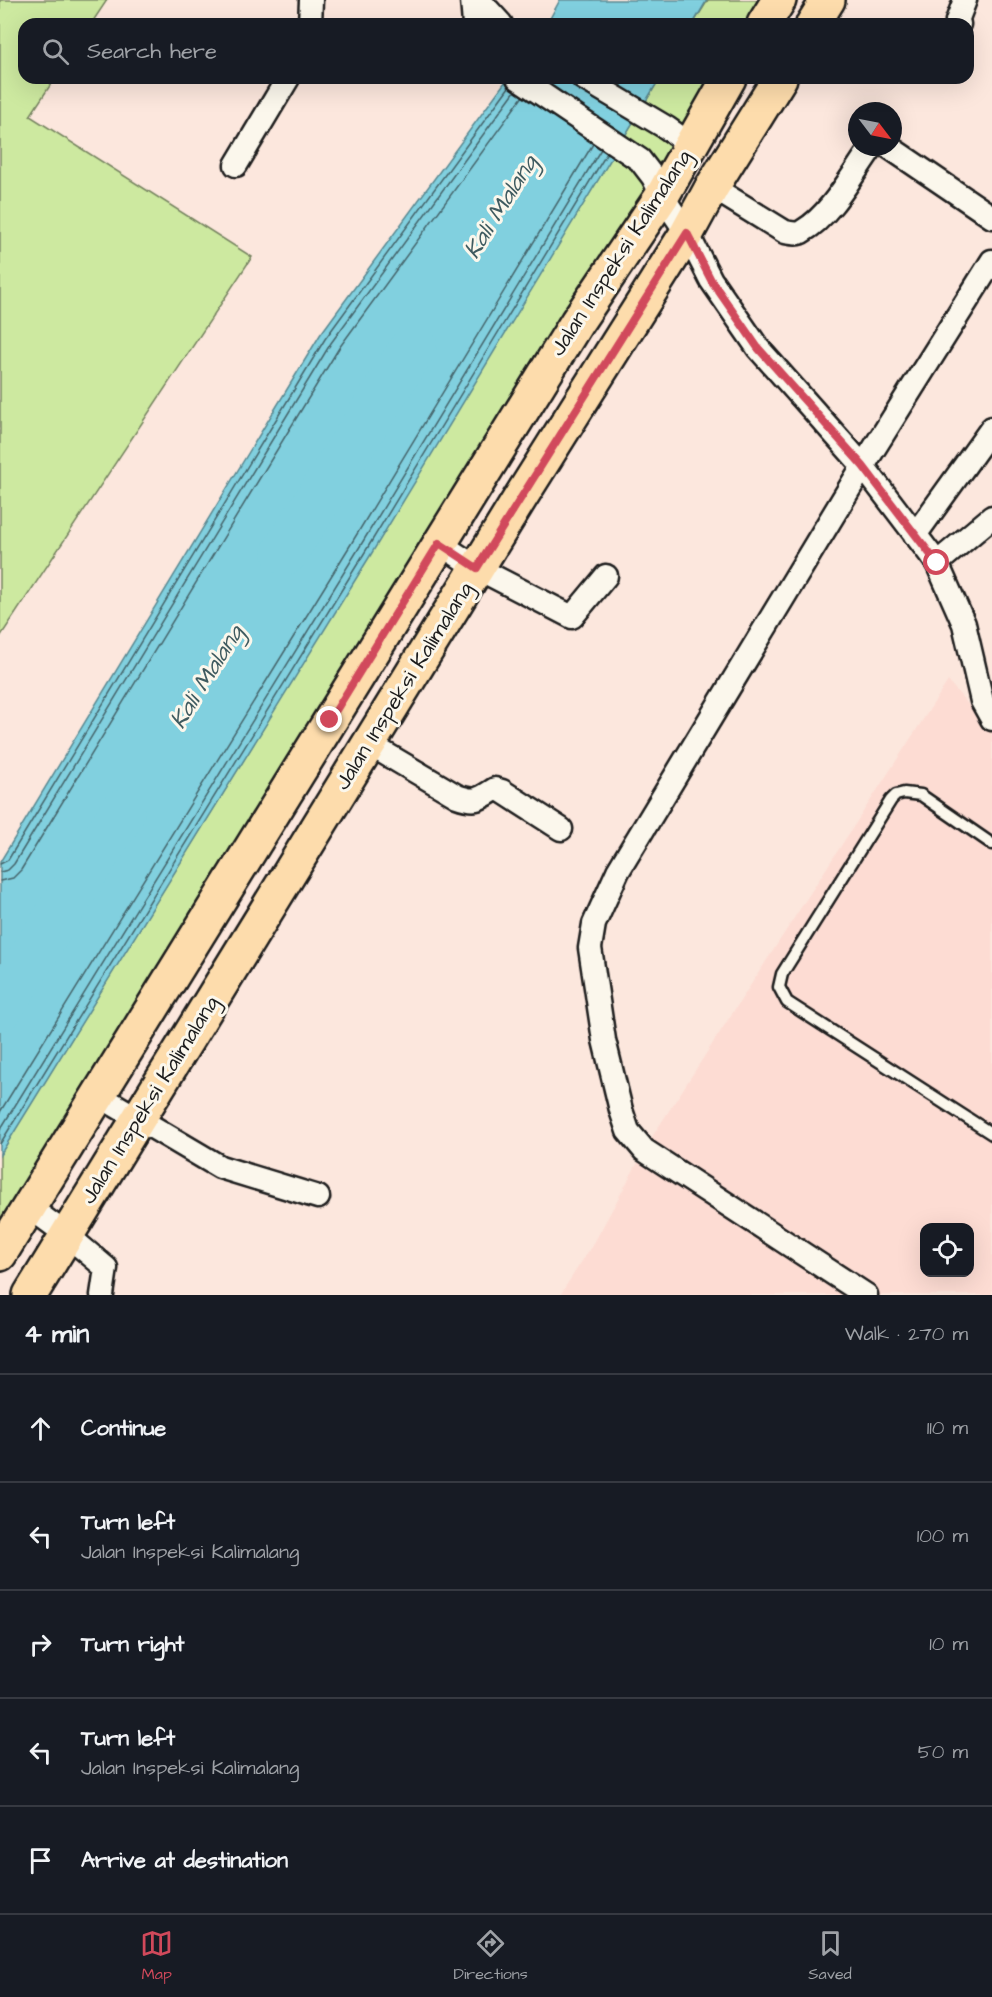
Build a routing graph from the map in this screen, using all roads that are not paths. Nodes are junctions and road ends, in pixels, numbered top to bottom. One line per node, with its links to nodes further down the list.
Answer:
1 (310, 0): 6 (street)
2 (472, 0): 7 (street)
3 (479, 0): 8 (street)
4 (779, 0): 9 (main road)
5 (828, 0): 10 (main road)
6 (310, 18)
7 (474, 18)
8 (496, 18)
9 (768, 18)
10 (817, 18)
11 (284, 84): 19 (street)
12 (527, 84): 21 (street)
13 (593, 84): 16 (street)
14 (724, 84): 16 (main road, Jalan Inspeksi Kalimalang)
15 (776, 84): 20 (main road, Jalan Inspeksi Kalimalang)
16 (679, 137): 21 (main road, Jalan Inspeksi Kalimalang)
17 (866, 156): 20 (street)
18 (902, 156): 22 (street)
19 (236, 165)
20 (712, 187): 23 (main road, Jalan Inspeksi Kalimalang)
21 (662, 196): 23 (street); 29 (main road, Jalan Inspeksi Kalimalang)
22 (992, 217)
23 (687, 233): 26 (street); 31 (main road, Jalan Inspeksi Kalimalang)
24 (992, 261): 26 (street)
25 (992, 428): 28 (street)
26 (863, 466): 28 (street); 46 (street)
27 (992, 517): 30 (street)
28 (915, 535): 30 (street)
29 (439, 543): 31 (street); 37 (main road, Jalan Inspeksi Kalimalang)
30 (937, 563): 33 (street)
31 (477, 568): 32 (street); 34 (main road, Jalan Inspeksi Kalimalang)
32 (606, 576)
33 (992, 719)
34 (369, 744): 35 (street); 38 (main road, Jalan Inspeksi Kalimalang)
35 (561, 829)
36 (992, 844): 39 (lane)
37 (98, 1095): 38 (street); 41 (main road, Jalan Inspeksi Kalimalang)
38 (138, 1120): 40 (street); 42 (main road, Jalan Inspeksi Kalimalang)
39 (992, 1134)
40 (318, 1197)
41 (29, 1207): 42 (street); 43 (main road, Jalan Inspeksi Kalimalang)
42 (67, 1235): 44 (main road, Jalan Inspeksi Kalimalang); 45 (street)
43 (0, 1254)
44 (30, 1295)
45 (102, 1295)
46 (866, 1295)

